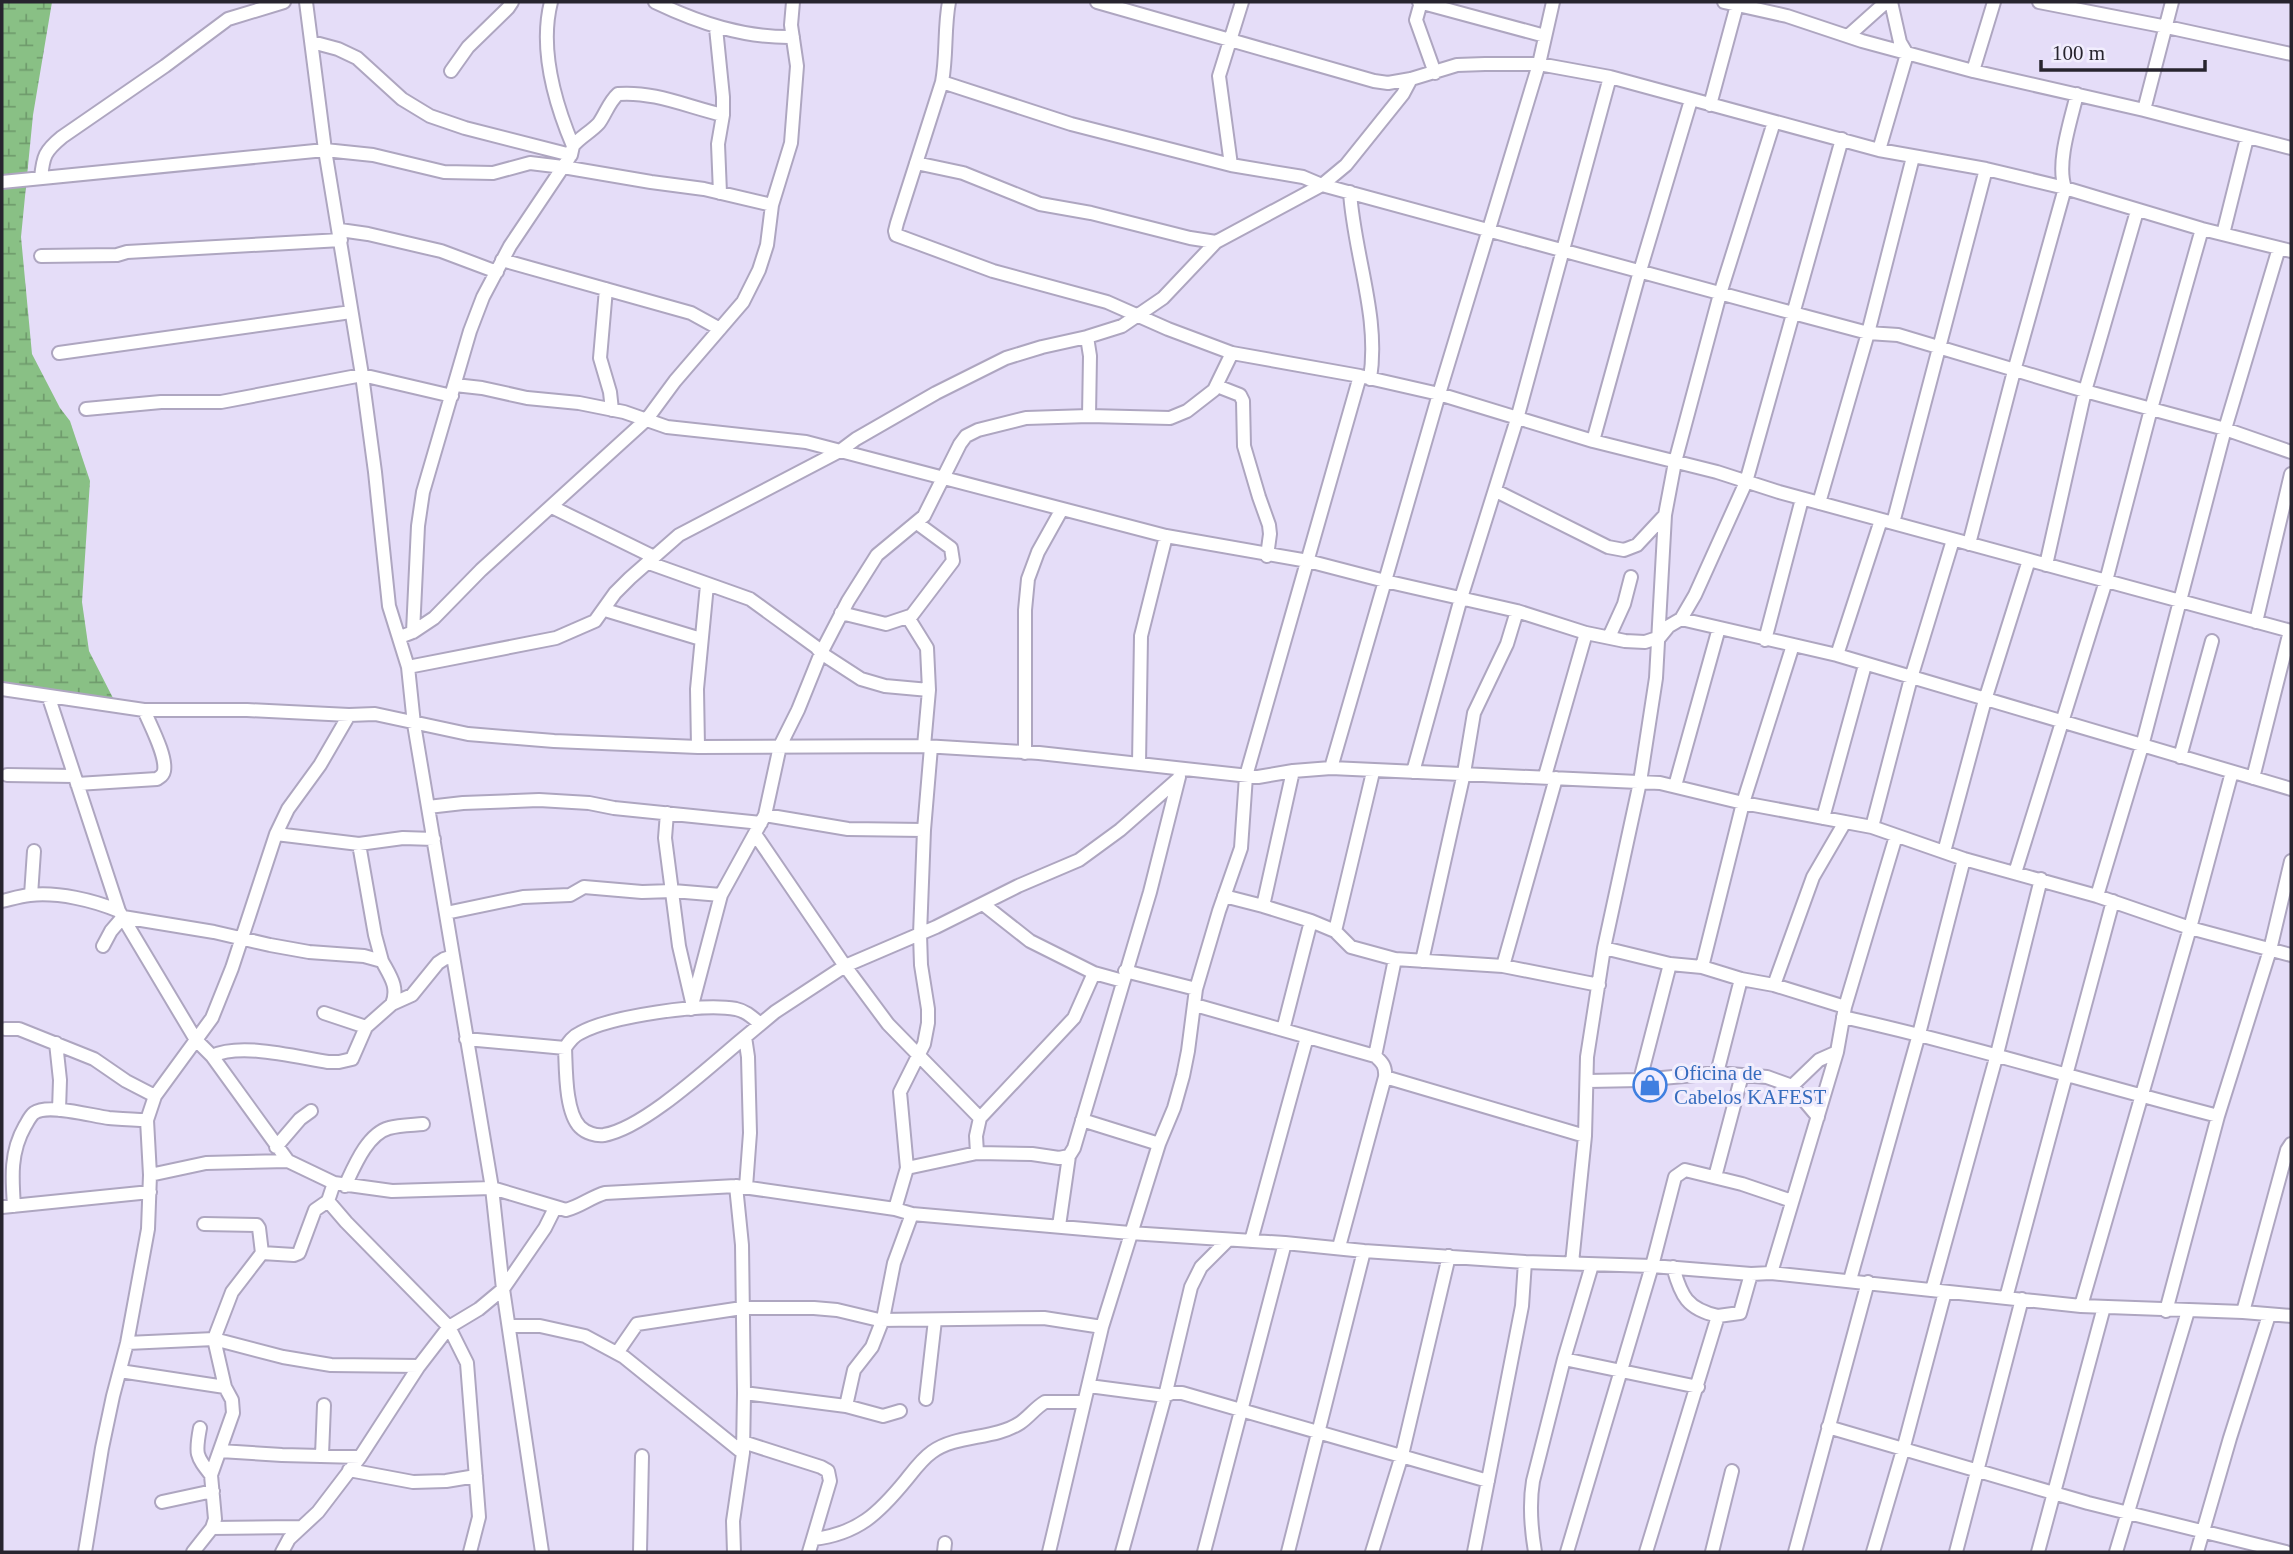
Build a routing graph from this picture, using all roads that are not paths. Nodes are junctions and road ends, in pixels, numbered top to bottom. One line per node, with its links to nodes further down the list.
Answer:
1 (284, 2): 54 (street)
2 (306, 2): 27 (street)
3 (512, 2): 31 (street)
4 (551, 2): 48 (street)
5 (655, 2): 22 (street)
6 (793, 2): 25 (street)
7 (949, 2): 36 (street)
8 (1097, 2): 26 (street)
9 (1242, 2): 26 (street)
10 (1420, 2): 23 (street); 33 (street)
11 (1553, 2): 23 (street)
12 (1724, 2): 18 (street)
13 (1790, 2): 20 (street)
14 (1889, 2): 24 (street); 28 (street)
15 (1994, 2): 32 (street)
16 (2039, 2): 19 (street)
17 (2172, 2): 21 (street)
18 (1737, 5): 20 (street); 39 (street)
19 (2075, 5): 21 (street)
20 (1787, 16): 24 (street)
21 (2167, 26): 29 (street); 40 (street)
22 (716, 28): 25 (street); 41 (street)
23 (1545, 36): 30 (street)
24 (1848, 36): 28 (street)
25 (793, 37): 60 (street)
26 (1231, 41): 35 (street); 51 (street)
27 (312, 42): 47 (street); 48 (street)
28 (1907, 54): 32 (street); 46 (street)
29 (2291, 54)
30 (1539, 64): 33 (street); 34 (street); 63 (street)
31 (451, 71)
32 (1973, 71): 37 (street)
33 (1434, 73): 35 (street)
34 (1610, 78): 38 (street); 68 (street)
35 (1411, 79): 56 (street)
36 (942, 82): 50 (street); 51 (street)
37 (2077, 94): 40 (street); 57 (street)
38 (1691, 100): 39 (street); 71 (street)
39 (1710, 105): 42 (street)
40 (2144, 110): 43 (street)
41 (723, 115): 48 (street); 59 (street)
42 (1774, 122): 44 (street); 73 (street)
43 (2247, 138): 45 (street); 64 (street)
44 (1842, 139): 46 (street); 75 (street)
45 (2291, 148)
46 (1879, 149): 49 (street)
47 (325, 150): 52 (street); 54 (street); 65 (street)
48 (572, 150): 52 (street)
49 (1913, 157): 53 (street); 78 (street)
50 (916, 163): 66 (street); 76 (street)
51 (1231, 165): 56 (street)
52 (563, 167): 59 (street); 70 (street)
53 (1986, 169): 57 (street); 80 (street)
54 (41, 178): 55 (street)
55 (2, 182)
56 (1322, 185): 58 (street); 66 (street)
57 (2065, 188): 61 (street); 83 (street)
58 (1350, 192): 63 (street); 85 (street)
59 (720, 193): 60 (street)
60 (772, 205): 77 (street)
61 (2137, 211): 62 (street); 88 (street)
62 (2202, 229): 64 (street); 91 (street)
63 (1490, 230): 68 (street); 89 (street)
64 (2223, 234): 67 (street)
65 (340, 235): 69 (street); 70 (street); 74 (street)
66 (1216, 242): 76 (street)
67 (2285, 249): 96 (street)
68 (1564, 251): 71 (street); 95 (street)
69 (41, 256)
70 (500, 266): 72 (street); 87 (street)
71 (1640, 271): 73 (street); 97 (street)
72 (606, 289): 77 (street); 92 (street)
73 (1720, 294): 75 (street); 100 (street)
74 (351, 312): 81 (street); 84 (street)
75 (1793, 313): 78 (street); 103 (street)
76 (1138, 315): 79 (street); 82 (street)
77 (720, 330): 94 (street)
78 (1868, 332): 80 (street); 106 (street)
79 (1087, 337): 93 (street); 98 (street)
80 (1940, 347): 83 (street); 110 (street)
81 (59, 353)
82 (1232, 353): 85 (street); 86 (street)
83 (2014, 370): 88 (street); 114 (street)
84 (362, 375): 87 (street); 90 (street); 136 (street)
85 (1365, 377): 89 (street); 118 (street)
86 (1217, 386): 93 (street); 115 (street)
87 (453, 391): 92 (street); 134 (street)
88 (2085, 391): 91 (street); 119 (street)
89 (1438, 394): 95 (street); 122 (street)
90 (86, 409)
91 (2151, 409): 96 (street); 121 (street)
92 (612, 410): 94 (street)
93 (1089, 416): 102 (street)
94 (647, 419): 98 (street); 107 (street)
95 (1517, 419): 97 (street); 104 (street)
96 (2225, 429): 99 (street); 125 (street)
97 (1593, 441): 100 (street)
98 (839, 451): 102 (street); 116 (street)
99 (2291, 452)
100 (1675, 462): 103 (street); 109 (street)
101 (2291, 474): 131 (street)
102 (942, 478): 108 (street); 111 (street)
103 (1746, 482): 105 (street); 130 (street)
104 (1496, 491): 109 (street); 124 (street)
105 (1802, 499): 106 (street); 140 (street)
106 (1819, 503): 110 (street)
107 (552, 507): 116 (street); 134 (street)
108 (1062, 509): 112 (street); 160 (street)
109 (1665, 515): 138 (street)
110 (1887, 522): 113 (street); 144 (street)
111 (917, 523): 128 (street); 129 (street)
112 (1166, 536): 115 (street); 162 (street)
113 (1953, 540): 114 (street); 147 (street)
114 (1969, 544): 117 (street)
115 (1267, 556): 118 (street)
116 (651, 560): 123 (street); 126 (street)
117 (2029, 560): 119 (street); 151 (street)
118 (1308, 561): 122 (street); 171 (street)
119 (2046, 565): 121 (street)
120 (1631, 577): 137 (street)
121 (2106, 581): 125 (street); 154 (street)
122 (1385, 582): 124 (street); 163 (street)
123 (708, 584): 139 (street); 143 (street)
124 (1461, 598): 127 (street); 166 (street)
125 (2180, 601): 131 (street); 157 (street)
126 (605, 610): 139 (street); 146 (street)
127 (1517, 611): 135 (street); 168 (street)
128 (841, 613): 129 (street); 143 (street)
129 (910, 616): 149 (street)
130 (1681, 620): 132 (street); 138 (street)
131 (2256, 621): 133 (street)
132 (1719, 628): 140 (street); 176 (street)
133 (2291, 631): 173 (street)
134 (413, 632): 136 (street)
135 (1586, 633): 137 (street); 172 (street)
136 (400, 637): 146 (street)
137 (1609, 637): 138 (street)
138 (1660, 637): 175 (street)
139 (701, 639): 158 (street)
140 (1765, 640): 142 (street)
141 (2212, 641): 161 (street)
142 (1793, 645): 144 (street); 178 (street)
143 (821, 653): 149 (street); 156 (street)
144 (1837, 656): 145 (street)
145 (1865, 665): 147 (street); 181 (street)
146 (408, 667): 155 (street)
147 (1911, 678): 151 (street); 184 (street)
148 (2, 690): 150 (street)
149 (929, 690): 159 (street)
150 (50, 698): 152 (street); 174 (street)
151 (1985, 700): 154 (street); 191 (street)
152 (144, 710): 153 (street); 174 (street)
153 (349, 715): 155 (street); 186 (street)
154 (2063, 723): 157 (street); 194 (street)
155 (414, 724): 158 (street); 179 (street)
156 (780, 746): 158 (street); 159 (street); 183 (street)
157 (2142, 746): 161 (street); 200 (street)
158 (698, 747)
159 (928, 747): 160 (street); 185 (street)
160 (1025, 753): 162 (street)
161 (2180, 757): 167 (street)
162 (1139, 764): 170 (street)
163 (1331, 768): 164 (street); 165 (street)
164 (1293, 771): 171 (street); 204 (street)
165 (1373, 772): 166 (street); 209 (street)
166 (1413, 772): 168 (street)
167 (2232, 772): 173 (street); 208 (street)
168 (1464, 773): 172 (street); 219 (street)
169 (7, 775): 174 (street)
170 (1180, 775): 171 (street); 203 (street); 225 (street)
171 (1246, 776): 199 (street)
172 (1550, 777): 175 (street); 222 (street)
173 (2253, 778): 177 (street)
174 (76, 780): 206 (street)
175 (1640, 782): 176 (street); 213 (street)
176 (1675, 786): 178 (street)
177 (2291, 789)
178 (1743, 803): 181 (street); 223 (street)
179 (428, 807): 180 (street); 188 (street)
180 (667, 813): 183 (street); 196 (street)
181 (1823, 818): 182 (street)
182 (1844, 822): 184 (street); 228 (street)
183 (760, 824): 185 (street); 198 (street); 221 (street)
184 (1872, 827): 187 (street)
185 (924, 830): 210 (street)
186 (276, 834): 189 (street); 211 (street)
187 (1896, 836): 191 (street); 233 (street)
188 (434, 839): 189 (street); 205 (street)
189 (359, 844): 218 (street)
190 (34, 850): 197 (street)
191 (1944, 852): 192 (street)
192 (1964, 859): 194 (street); 239 (street)
193 (2291, 861): 214 (street)
194 (2015, 873): 195 (street)
195 (2040, 879): 200 (street); 247 (street)
196 (673, 891): 198 (street); 205 (street); 232 (street)
197 (31, 895): 201 (street); 206 (street)
198 (722, 895): 232 (street)
199 (1224, 896): 204 (street); 229 (street)
200 (2097, 896): 202 (street)
201 (2, 901)
202 (2113, 901): 208 (street); 253 (street)
203 (983, 904): 210 (street); 224 (street)
204 (1263, 906): 207 (street)
205 (446, 913): 215 (street)
206 (121, 914): 211 (street); 212 (street); 243 (street)
207 (1311, 921): 209 (street); 238 (street)
208 (2190, 928): 214 (street); 258 (street)
209 (1335, 931): 217 (street)
210 (920, 934): 221 (street); 248 (street)
211 (241, 939): 218 (street); 243 (street)
212 (103, 946)
213 (1604, 948): 220 (street); 227 (street)
214 (2270, 950): 216 (street); 263 (street)
215 (453, 956): 230 (street); 242 (street)
216 (2291, 956)
217 (1395, 959): 219 (street); 250 (street)
218 (382, 961): 230 (street)
219 (1422, 961): 222 (street)
220 (1670, 964): 223 (street); 255 (street)
221 (845, 966): 235 (street); 248 (street)
222 (1503, 966): 227 (street)
223 (1702, 967): 226 (street)
224 (1094, 973): 225 (street); 264 (street)
225 (1124, 976): 229 (street); 266 (street)
226 (1741, 979): 228 (street); 251 (street)
227 (1599, 985): 256 (street)
228 (1774, 985): 233 (street)
229 (1196, 989): 231 (street)
230 (392, 1004): 236 (street)
231 (1195, 1005): 238 (street); 269 (street)
232 (692, 1007): 235 (street); 245 (street)
233 (1844, 1012): 239 (street); 246 (street)
234 (324, 1013): 236 (street)
235 (759, 1023): 240 (street)
236 (366, 1027): 249 (street)
237 (5, 1028): 244 (street)
238 (1283, 1030): 241 (street)
239 (1919, 1034): 247 (street); 305 (street)
240 (745, 1037): 245 (street); 279 (street)
241 (1307, 1037): 250 (street); 292 (street)
242 (466, 1039): 245 (street); 280 (street)
243 (197, 1040): 249 (street); 259 (street)
244 (56, 1044): 259 (street); 260 (street)
245 (565, 1048)
246 (1838, 1052): 257 (street); 262 (street)
247 (1997, 1054): 253 (street); 308 (street)
248 (919, 1055): 264 (street); 275 (street)
249 (212, 1056): 271 (street)
250 (1375, 1056): 254 (street)
251 (1717, 1073): 252 (street); 255 (street)
252 (1742, 1075): 257 (street); 277 (street)
253 (2066, 1075): 258 (street); 309 (street)
254 (1385, 1077): 268 (street); 294 (street)
255 (1640, 1080): 256 (street)
256 (1588, 1081): 268 (street)
257 (1791, 1086): 262 (street)
258 (2141, 1096): 263 (street); 311 (street)
259 (155, 1097): 265 (street)
260 (59, 1110): 265 (street); 284 (street)
261 (311, 1111): 271 (street)
262 (1818, 1116): 282 (street)
263 (2218, 1116): 314 (street)
264 (981, 1118): 272 (street)
265 (147, 1120): 276 (street)
266 (1082, 1120): 269 (street); 273 (street)
267 (423, 1124): 278 (street)
268 (1585, 1136): 299 (street)
269 (1159, 1144): 290 (street)
270 (2291, 1144): 316 (street)
271 (276, 1147): 274 (street)
272 (977, 1153): 273 (street); 275 (street)
273 (1069, 1156): 289 (street)
274 (288, 1161): 276 (street); 278 (street)
275 (907, 1168): 286 (street)
276 (150, 1175): 281 (street)
277 (1715, 1177): 282 (street); 301 (street)
278 (340, 1184): 280 (street); 283 (street)
279 (741, 1186): 285 (street); 286 (street); 313 (street)
280 (492, 1188): 285 (street); 307 (street)
281 (150, 1192): 284 (street); 326 (street)
282 (1792, 1201): 303 (street)
283 (328, 1202): 296 (street); 323 (street)
284 (8, 1207)
285 (555, 1208): 307 (street)
286 (895, 1209): 287 (street)
287 (912, 1214): 289 (street); 320 (street)
288 (204, 1224): 296 (street)
289 (1059, 1226): 290 (street)
290 (1130, 1233): 291 (street); 324 (street)
291 (1228, 1240): 292 (street); 336 (street)
292 (1251, 1241): 293 (street)
293 (1285, 1243): 294 (street); 341 (street)
294 (1339, 1247): 295 (street)
295 (1364, 1251): 297 (street); 345 (street)
296 (262, 1253): 325 (street)
297 (1449, 1256): 298 (street); 350 (street)
298 (1525, 1262): 299 (street); 358 (street)
299 (1572, 1263): 300 (street)
300 (1592, 1265): 301 (street); 328 (street)
301 (1651, 1266): 302 (street); 330 (street)
302 (1672, 1267): 304 (street); 319 (street)
303 (1770, 1273): 304 (street); 305 (street)
304 (1751, 1274): 319 (street)
305 (1850, 1280): 306 (street)
306 (1868, 1282): 308 (street); 343 (street)
307 (503, 1289): 322 (street); 323 (street)
308 (1939, 1291): 309 (street); 347 (street)
309 (2006, 1298): 310 (street)
310 (2022, 1299): 311 (street); 355 (street)
311 (2081, 1306): 312 (street)
312 (2105, 1307): 314 (street); 360 (street)
313 (742, 1308): 320 (street); 327 (street); 335 (street)
314 (2166, 1311): 315 (street)
315 (2188, 1311): 316 (street); 362 (street)
316 (2243, 1312): 317 (street)
317 (2269, 1315): 318 (street); 365 (street)
318 (2291, 1316)
319 (1718, 1317): 334 (street)
320 (883, 1319): 321 (street); 340 (street)
321 (935, 1320): 324 (street); 337 (street)
322 (509, 1326): 327 (street); 371 (street)
323 (449, 1327): 329 (street); 357 (street)
324 (1102, 1327): 332 (street)
325 (214, 1339): 326 (street); 329 (street); 333 (street)
326 (127, 1343): 331 (street)
327 (617, 1353): 346 (street)
328 (1564, 1359): 330 (street); 381 (street)
329 (419, 1366): 352 (street)
330 (1621, 1369): 334 (street); 382 (street)
331 (120, 1371): 333 (street); 367 (street)
332 (1089, 1386): 336 (street); 338 (street)
333 (225, 1387): 348 (street)
334 (1698, 1387): 383 (street)
335 (744, 1393): 340 (street); 346 (street)
336 (1165, 1396): 341 (street); 376 (street)
337 (926, 1399)
338 (1084, 1402): 366 (street); 375 (street)
339 (324, 1405): 349 (street)
340 (846, 1406): 342 (street)
341 (1240, 1410): 345 (street); 377 (street)
342 (900, 1412)
343 (1828, 1427): 347 (street); 385 (street)
344 (200, 1429): 356 (street)
345 (1317, 1433): 350 (street); 378 (street)
346 (743, 1448): 366 (street); 373 (street)
347 (1903, 1450): 355 (street); 386 (street)
348 (220, 1451): 349 (street); 356 (street)
349 (322, 1455): 352 (street)
350 (1402, 1455): 358 (street); 379 (street)
351 (642, 1456): 372 (street)
352 (359, 1457): 353 (street)
353 (349, 1470): 357 (street); 363 (street)
354 (1732, 1471): 384 (street)
355 (1978, 1471): 360 (street); 387 (street)
356 (211, 1475): 359 (street)
357 (476, 1476): 370 (street)
358 (1488, 1481): 380 (street)
359 (213, 1491): 361 (street); 364 (street)
360 (2054, 1492): 362 (street); 388 (street)
361 (162, 1502)
362 (2128, 1513): 365 (street); 389 (street)
363 (300, 1527): 364 (street); 369 (street)
364 (212, 1528): 368 (street)
365 (2203, 1532): 390 (street); 391 (street)
366 (813, 1539): 374 (street)
367 (85, 1552)
368 (193, 1552)
369 (282, 1552)
370 (470, 1552)
371 (542, 1552)
372 (640, 1552)
373 (734, 1552)
374 (809, 1552)
375 (1049, 1552)
376 (1122, 1552)
377 (1203, 1552)
378 (1288, 1552)
379 (1372, 1552)
380 (1474, 1552)
381 (1535, 1552)
382 (1567, 1552)
383 (1646, 1552)
384 (1712, 1552)
385 (1795, 1552)
386 (1872, 1552)
387 (1956, 1552)
388 (2038, 1552)
389 (2116, 1552)
390 (2197, 1552)
391 (2286, 1552)

